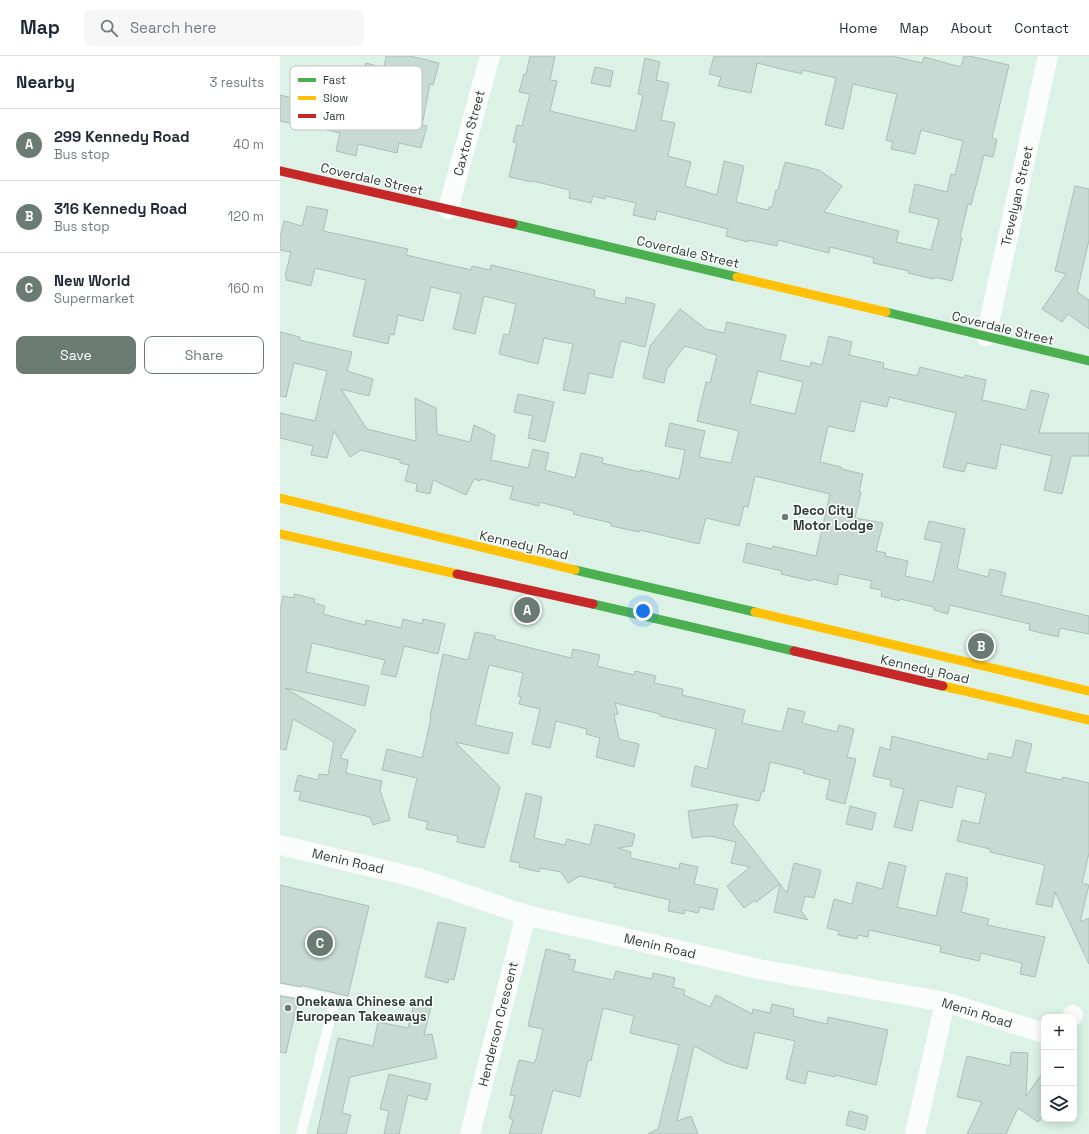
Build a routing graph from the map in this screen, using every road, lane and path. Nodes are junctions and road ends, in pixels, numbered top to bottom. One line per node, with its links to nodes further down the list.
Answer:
1 (490, 56): 4 (street, Caxton Street)
2 (1048, 56): 5 (street, Trevelyan Street)
3 (280, 171): 4 (main road, Coverdale Street)
4 (448, 209): 5 (main road, Coverdale Street)
5 (986, 336): 6 (main road, Coverdale Street)
6 (1089, 362)
7 (280, 498): 9 (main road, Kennedy Road)
8 (280, 534): 10 (main road, Kennedy Road)
9 (1089, 691)
10 (1089, 720)
11 (280, 845): 12 (street, Menin Road)
12 (526, 915): 14 (street, Menin Road); 17 (street, Henderson Crescent)
13 (280, 989): 16 (lane)
14 (945, 1002): 15 (street, Menin Road); 18 (street)
15 (1041, 1032)
16 (300, 1134)
17 (470, 1134)
18 (915, 1134)

